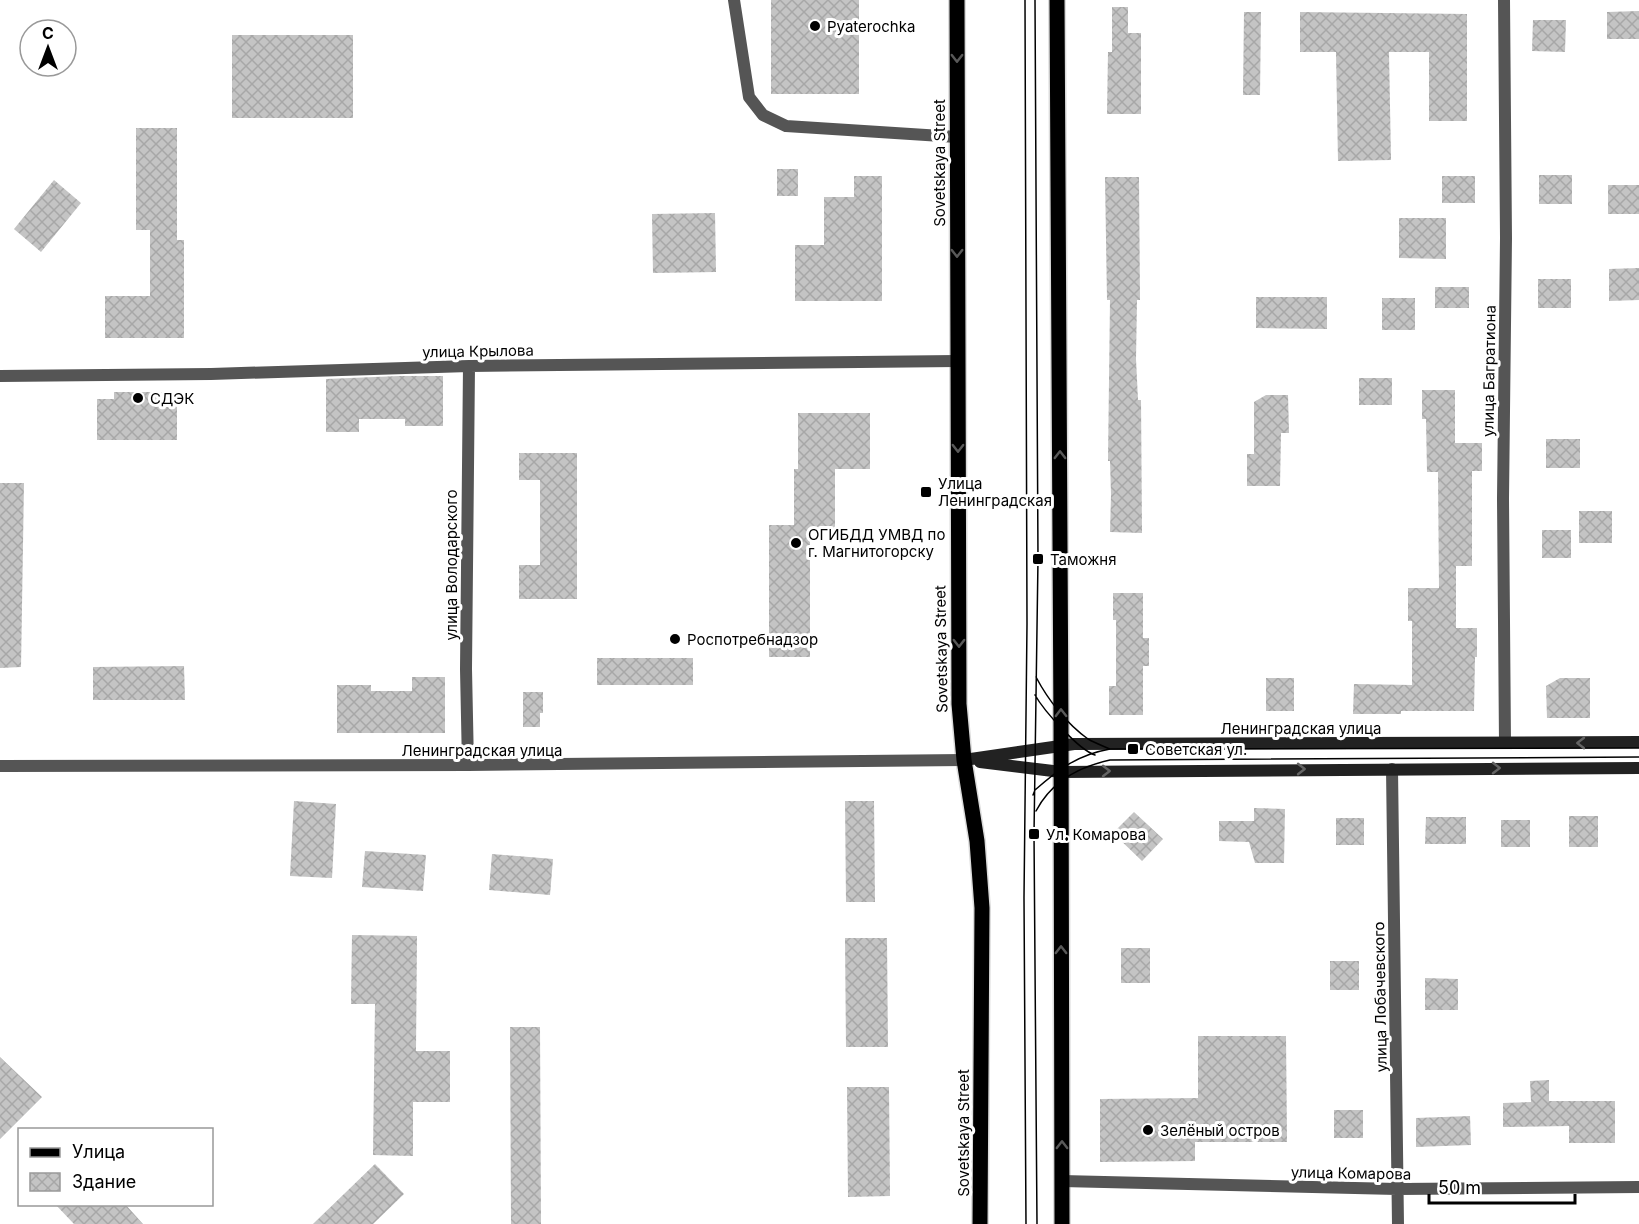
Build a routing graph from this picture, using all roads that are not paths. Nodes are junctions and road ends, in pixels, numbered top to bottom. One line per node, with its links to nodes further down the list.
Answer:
1 (734, 0): 5 (street)
2 (957, 0): 5 (main road, Sovetskaya Street, one-way to 5)
3 (1057, 0): 11 (main road, one-way to 3)
4 (1504, 0): 10 (street, улица Багратиона)
5 (957, 137): 6 (main road, Sovetskaya Street, one-way to 6)
6 (957, 360): 7 (street, улица Крылова); 12 (main road, Sovetskaya Street, one-way to 12)
7 (469, 366): 8 (street, улица Крылова); 13 (street, улица Володарского)
8 (0, 376)
9 (1639, 742): 10 (main road, Ленинградская улица, one-way to 10)
10 (1505, 743): 11 (main road, Ленинградская улица)
11 (1061, 745): 12 (main road, Ленинградская улица); 17 (main road)
12 (964, 760): 13 (street, Ленинградская улица); 17 (main road, Ленинградская улица); 21 (main road, Sovetskaya Street)
13 (468, 765): 14 (street, Ленинградская улица)
14 (0, 766)
15 (1639, 768): 16 (main road, Ленинградская улица, one-way to 15)
16 (1392, 769): 17 (main road, Ленинградская улица, one-way to 16); 20 (street, улица Лобачевского)
17 (1061, 772): 18 (main road, one-way to 17)
18 (1062, 1181): 20 (street, улица Комарова); 22 (main road)
19 (1639, 1187): 20 (street, улица Комарова)
20 (1397, 1190): 23 (street, улица Лобачевского)
21 (980, 1224)
22 (1062, 1224)
23 (1398, 1224)

